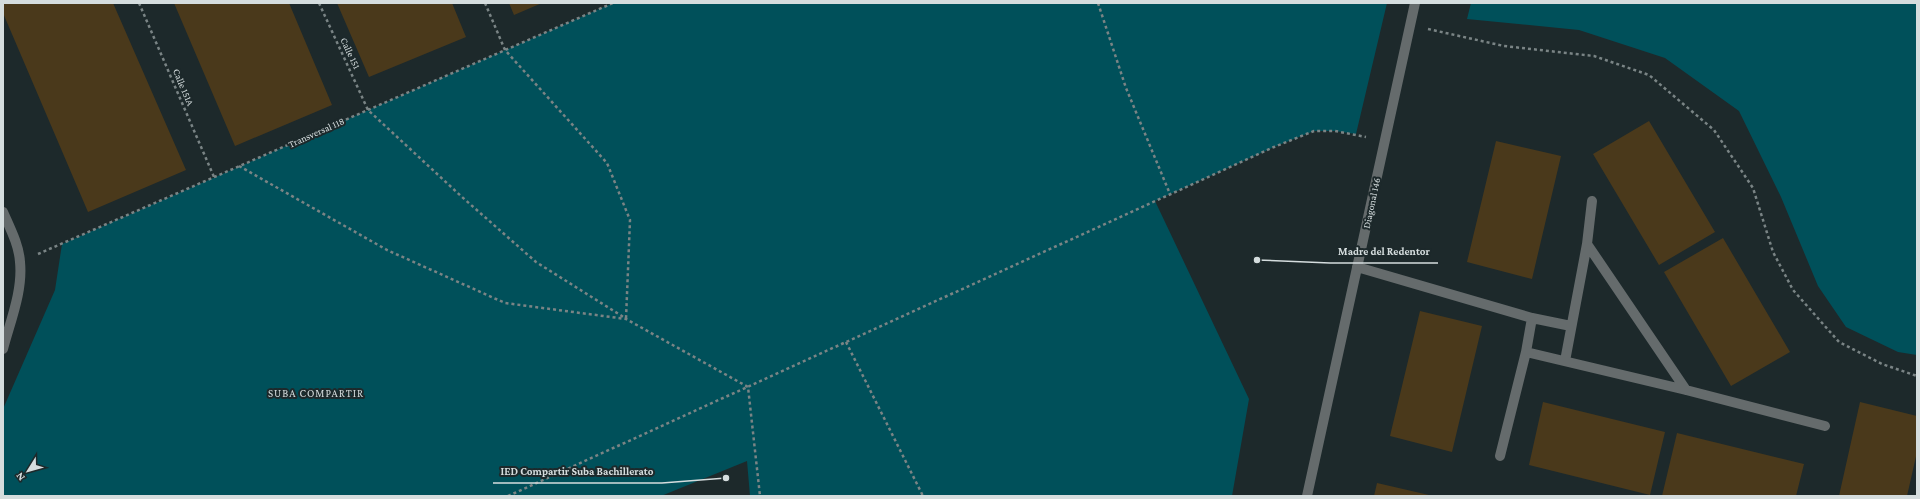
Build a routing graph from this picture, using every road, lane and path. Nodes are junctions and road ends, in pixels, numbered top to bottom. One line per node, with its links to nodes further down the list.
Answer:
1 (139, 3): 12 (path, Calle 151A)
2 (319, 3): 9 (path, Calle 151)
3 (485, 3): 8 (path)
4 (613, 3): 8 (path, Transversal 118)
5 (1098, 3): 13 (path)
6 (1415, 3): 7 (street, Diagonal 146)
7 (1410, 25): 10 (street, Diagonal 146); 27 (path)
8 (505, 50): 9 (path, Transversal 118); 21 (path)
9 (368, 110): 11 (path, Transversal 118); 21 (path)
10 (1385, 142): 13 (path); 18 (street, Diagonal 146)
11 (239, 166): 12 (path, Transversal 118); 21 (path)
12 (214, 177): 17 (path, Transversal 118)
13 (1170, 194): 23 (path)
14 (1592, 201): 16 (street)
15 (3, 212): 17 (street)
16 (1587, 244): 22 (street); 29 (street)
17 (20, 262): 19 (street)
18 (1357, 267): 20 (street); 35 (street, Diagonal 146)
19 (8, 313): 24 (street)
20 (1532, 318): 22 (street); 25 (street)
21 (626, 319): 28 (path)
22 (1571, 326): 26 (street)
23 (846, 342): 28 (path); 34 (path)
24 (3, 349)
25 (1526, 352): 26 (street); 31 (street)
26 (1565, 361): 29 (street)
27 (1917, 376)
28 (748, 386): 32 (path); 33 (path)
29 (1686, 390): 30 (street)
30 (1825, 426)
31 (1500, 456)
32 (508, 496)
33 (760, 496)
34 (923, 496)
35 (1307, 496)

